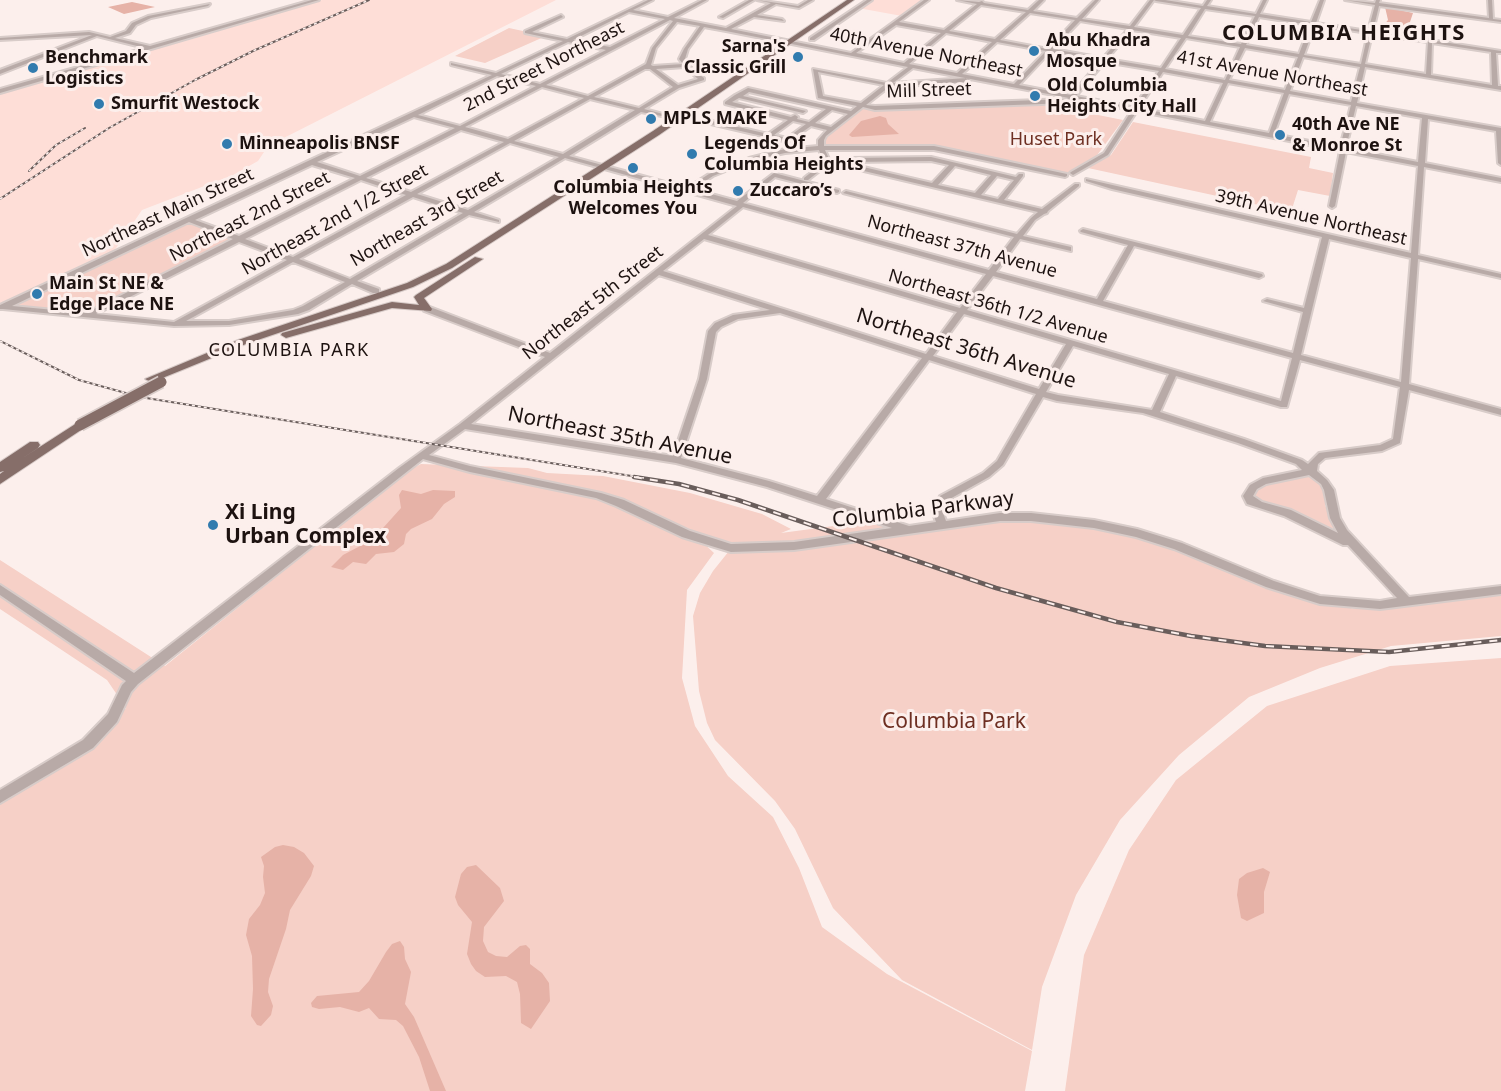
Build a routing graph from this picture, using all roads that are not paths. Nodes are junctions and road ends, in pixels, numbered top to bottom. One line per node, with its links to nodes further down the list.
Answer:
1 (304, 0): 59 (street)
2 (317, 0): 60 (street)
3 (651, 0): 27 (street, Northeast Main Street)
4 (705, 0): 34 (street, 2nd Street Northeast)
5 (752, 0): 33 (street)
6 (759, 0): 24 (street)
7 (811, 0): 24 (street)
8 (851, 0): 57 (main road)
9 (858, 0): 57 (main road)
10 (870, 0): 52 (street)
11 (927, 0): 40 (street)
12 (959, 0): 22 (street)
13 (1042, 0): 28 (street)
14 (1096, 0): 37 (street)
15 (1154, 0): 26 (street); 44 (street)
16 (1209, 0): 26 (street)
17 (1264, 0): 31 (street)
18 (1322, 0): 41 (street)
19 (1347, 0): 23 (street)
20 (1434, 0): 29 (street)
21 (1490, 0): 38 (street)
22 (983, 2): 28 (street); 47 (street)
23 (1378, 2): 29 (street); 48 (street)
24 (775, 3): 30 (street)
25 (208, 5): 51 (street)
26 (1204, 7): 31 (street); 50 (street)
27 (629, 11): 34 (street, 40th Avenue Northeast); 53 (street, Northeast Main Street)
28 (1030, 12): 37 (street); 54 (street)
29 (1433, 12): 38 (street)
30 (752, 15): 36 (street); 43 (street)
31 (1257, 15): 41 (street); 58 (street)
32 (561, 16): 53 (street)
33 (721, 17)
34 (670, 19): 35 (street, 40th Avenue Northeast); 61 (street, 2nd Street Northeast)
35 (676, 20): 42 (street, 40th Avenue Northeast); 71 (street)
36 (782, 20)
37 (1079, 20): 44 (street); 62 (street)
38 (1491, 20): 39 (street)
39 (1501, 21)
40 (895, 23): 47 (street, 41st Avenue Northeast); 65 (street)
41 (1314, 24): 48 (street); 66 (street)
42 (703, 25): 45 (street, 40th Avenue Northeast); 70 (street)
43 (732, 26): 45 (street); 46 (street)
44 (1131, 28): 50 (street); 67 (street)
45 (726, 30): 57 (street, 40th Avenue Northeast)
46 (758, 31)
47 (946, 32): 54 (street, 41st Avenue Northeast); 69 (street)
48 (1370, 32): 55 (street); 73 (street)
49 (98, 34): 51 (street); 56 (street); 75 (street)
50 (1185, 37): 58 (street); 74 (street)
51 (110, 38): 59 (street)
52 (812, 39)
53 (566, 40): 61 (street); 76 (street, Northeast Main Street)
54 (997, 41): 62 (street, 41st Avenue Northeast); 77 (street)
55 (1430, 41): 63 (street); 78 (street)
56 (2, 42)
57 (793, 42): 65 (street, 40th Avenue Northeast); 123 (main road)
58 (1242, 46): 66 (street); 80 (street)
59 (144, 47): 60 (street); 84 (street)
60 (154, 48): 87 (street)
61 (611, 50): 82 (street, 2nd Street Northeast)
62 (1050, 50): 67 (street, 41st Avenue Northeast); 83 (street)
63 (1493, 50): 64 (street); 86 (street)
64 (1501, 52)
65 (852, 54): 69 (street, 40th Avenue Northeast)
66 (1301, 56): 73 (street); 88 (street)
67 (1105, 60): 74 (street, 41st Avenue Northeast); 90 (street)
68 (453, 64): 76 (street)
69 (906, 64): 72 (street, 40th Avenue Northeast)
70 (686, 65): 71 (street); 85 (street, Northeast 3rd Street)
71 (650, 66): 85 (street); 91 (street, Northeast 2nd 1/2 Street)
72 (913, 66): 77 (street, 40th Avenue Northeast); 81 (street)
73 (1364, 66): 78 (street); 93 (street)
74 (1163, 70): 80 (street, 41st Avenue Northeast); 97 (street)
75 (0, 72)
76 (496, 74): 82 (street); 101 (street, Northeast Main Street)
77 (958, 74): 79 (street, 40th Avenue Northeast)
78 (1428, 76): 86 (street)
79 (985, 79): 81 (street); 83 (street, 40th Avenue Northeast)
80 (1225, 81): 88 (street, 41st Avenue Northeast); 106 (street)
81 (889, 84): 92 (street); 95 (street)
82 (541, 85): 91 (street); 108 (street, 2nd Street Northeast)
83 (1016, 85): 90 (street, 40th Avenue Northeast)
84 (0, 86)
85 (677, 87): 98 (street, Northeast 3rd Street)
86 (1498, 87)
87 (0, 91)
88 (1287, 92): 93 (street, 41st Avenue Northeast); 111 (street)
89 (737, 96): 94 (street); 99 (street); 104 (street)
90 (1075, 96): 95 (street, Mill Street); 97 (street, 40th Avenue Northeast)
91 (589, 97): 98 (street); 113 (street, Northeast 2nd 1/2 Street)
92 (820, 97): 94 (street); 95 (street, Mill Street)
93 (1355, 103): 103 (street, 41st Avenue Northeast); 115 (street)
94 (813, 104): 96 (street); 99 (street)
95 (861, 105): 100 (street)
96 (831, 108): 100 (street); 107 (street)
97 (1137, 109): 106 (street, 40th Avenue Northeast); 122 (street)
98 (640, 110): 102 (street); 116 (street, Northeast 3rd Street)
99 (803, 111): 104 (street)
100 (852, 112): 109 (street)
101 (413, 115): 108 (street, Northeast 37th Avenue); 118 (street, Northeast Main Street)
102 (665, 116)
103 (1425, 116): 110 (street, 41st Avenue Northeast); 120 (street)
104 (792, 120): 107 (street); 112 (street)
105 (704, 121): 112 (street)
106 (1207, 122): 111 (street, 40th Avenue Northeast)
107 (811, 124): 109 (street); 112 (street)
108 (460, 128): 113 (street, Northeast 37th Avenue); 127 (street, Northeast 2nd Street)
109 (832, 129): 114 (street)
110 (1500, 129): 121 (street)
111 (1271, 135): 115 (street, 40th Avenue Northeast)
112 (769, 136)
113 (511, 142): 116 (street, Northeast 37th Avenue); 137 (street, Northeast 2nd 1/2 Street)
114 (821, 148): 117 (street); 124 (street); 134 (street)
115 (1343, 149): 120 (street, 40th Avenue Northeast); 142 (street)
116 (564, 156): 123 (street, Northeast 37th Avenue); 143 (street, Northeast 3rd Street)
117 (830, 160): 119 (street); 129 (street); 133 (street)
118 (312, 163): 127 (street); 145 (street, Northeast Main Street)
119 (954, 164): 126 (street); 133 (street)
120 (1422, 164): 131 (street, 40th Avenue Northeast); 155 (street)
121 (1501, 164)
122 (1086, 165): 125 (street); 132 (street)
123 (607, 168): 134 (street, Northeast 37th Avenue); 154 (main road); 178 (main road)
124 (1030, 169): 128 (street); 130 (street)
125 (1073, 173): 128 (street); 132 (street)
126 (996, 174): 130 (street); 139 (street)
127 (360, 178): 137 (street); 151 (street, Northeast 2nd Street)
128 (1065, 178): 132 (street); 138 (street)
129 (806, 179)
130 (1018, 179): 140 (street)
131 (1501, 180)
132 (1084, 181): 138 (street); 150 (street, 39th Avenue Northeast)
133 (934, 184): 139 (street)
134 (688, 190): 141 (street, Northeast 37th Avenue)
135 (837, 191): 141 (street, Northeast 5th Street)
136 (846, 193): 149 (street)
137 (413, 194): 143 (street); 156 (street, Northeast 2nd 1/2 Street)
138 (1064, 194): 144 (street)
139 (977, 195): 140 (street)
140 (1000, 201): 144 (street)
141 (740, 204): 148 (street, Northeast 5th Street); 158 (street, Northeast 37th Avenue)
142 (1332, 206)
143 (468, 212): 146 (street); 161 (street, Northeast 3rd Street)
144 (1045, 212): 149 (street)
145 (189, 220): 151 (street); 165 (street, Northeast Main Street)
146 (497, 221)
147 (1083, 231): 152 (street)
148 (703, 236): 157 (street, Northeast 5th Street); 169 (street, Northeast 36th 1/2 Avenue)
149 (1018, 237): 153 (street); 158 (street)
150 (1326, 237): 155 (street, 39th Avenue Northeast); 168 (street)
151 (239, 239): 156 (street); 170 (street, Northeast 2nd Street)
152 (1131, 245): 159 (street); 164 (street)
153 (1068, 249)
154 (481, 256): 166 (main road); 172 (main road)
155 (1413, 256): 160 (street, 39th Avenue Northeast); 179 (street)
156 (293, 259): 161 (street); 171 (street, Northeast 2nd 1/2 Street)
157 (658, 272): 167 (street, Northeast 36th Avenue); 174 (street, Northeast 5th Street)
158 (991, 273): 164 (street, Northeast 37th Avenue); 169 (street)
159 (1260, 276)
160 (1501, 276)
161 (351, 281): 162 (street); 171 (street, Northeast 3rd Street)
162 (376, 291)
163 (1268, 301): 168 (street)
164 (1099, 302): 175 (street, Northeast 37th Avenue)
165 (2, 307): 170 (street, Northeast 3rd Street)
166 (427, 309): 172 (main road); 174 (street)
167 (780, 310): 176 (street, Northeast 36th Avenue); 186 (street)
168 (1308, 311): 175 (street)
169 (961, 312): 173 (street, Northeast 36th 1/2 Avenue); 176 (street)
170 (86, 316): 171 (street, Northeast 3rd Street)
171 (174, 324)
172 (270, 339): 178 (main road)
173 (1070, 344): 177 (street, Northeast 36th 1/2 Avenue); 180 (street)
174 (551, 356): 184 (street, Northeast 5th Street)
175 (1297, 356): 177 (street, Northeast 36th 1/2 Avenue); 179 (street, Northeast 37th Avenue)
176 (927, 357): 180 (street, Northeast 36th Avenue); 190 (street)
177 (1173, 374): 182 (street)
178 (156, 381): 183 (main road, bridge)
179 (1405, 385): 181 (street, Northeast 37th Avenue); 188 (street)
180 (1041, 393): 182 (street, Northeast 36th Avenue); 191 (street)
181 (1501, 411)
182 (1155, 414): 188 (street, Northeast 36th Avenue)
183 (78, 422): 187 (main road); 189 (main road)
184 (463, 426): 185 (street, Northeast 5th Street); 186 (street, Northeast 35th Avenue)
185 (422, 456): 192 (street, Columbia Parkway); 197 (street, Northeast 5th Street)
186 (676, 460): 190 (street, Northeast 35th Avenue)
187 (0, 468)
188 (1312, 471): 193 (street, Northeast 36th Avenue); 193 (street)
189 (0, 480)
190 (820, 500): 192 (street, Northeast 35th Avenue)
191 (942, 524): 192 (street, Columbia Parkway); 196 (street, Columbia Parkway)
192 (907, 530)
193 (1354, 546): 196 (street)
194 (0, 589): 197 (street)
195 (1501, 590): 196 (street, Columbia Parkway)
196 (1407, 602)
197 (134, 680): 198 (street)
198 (0, 797)

